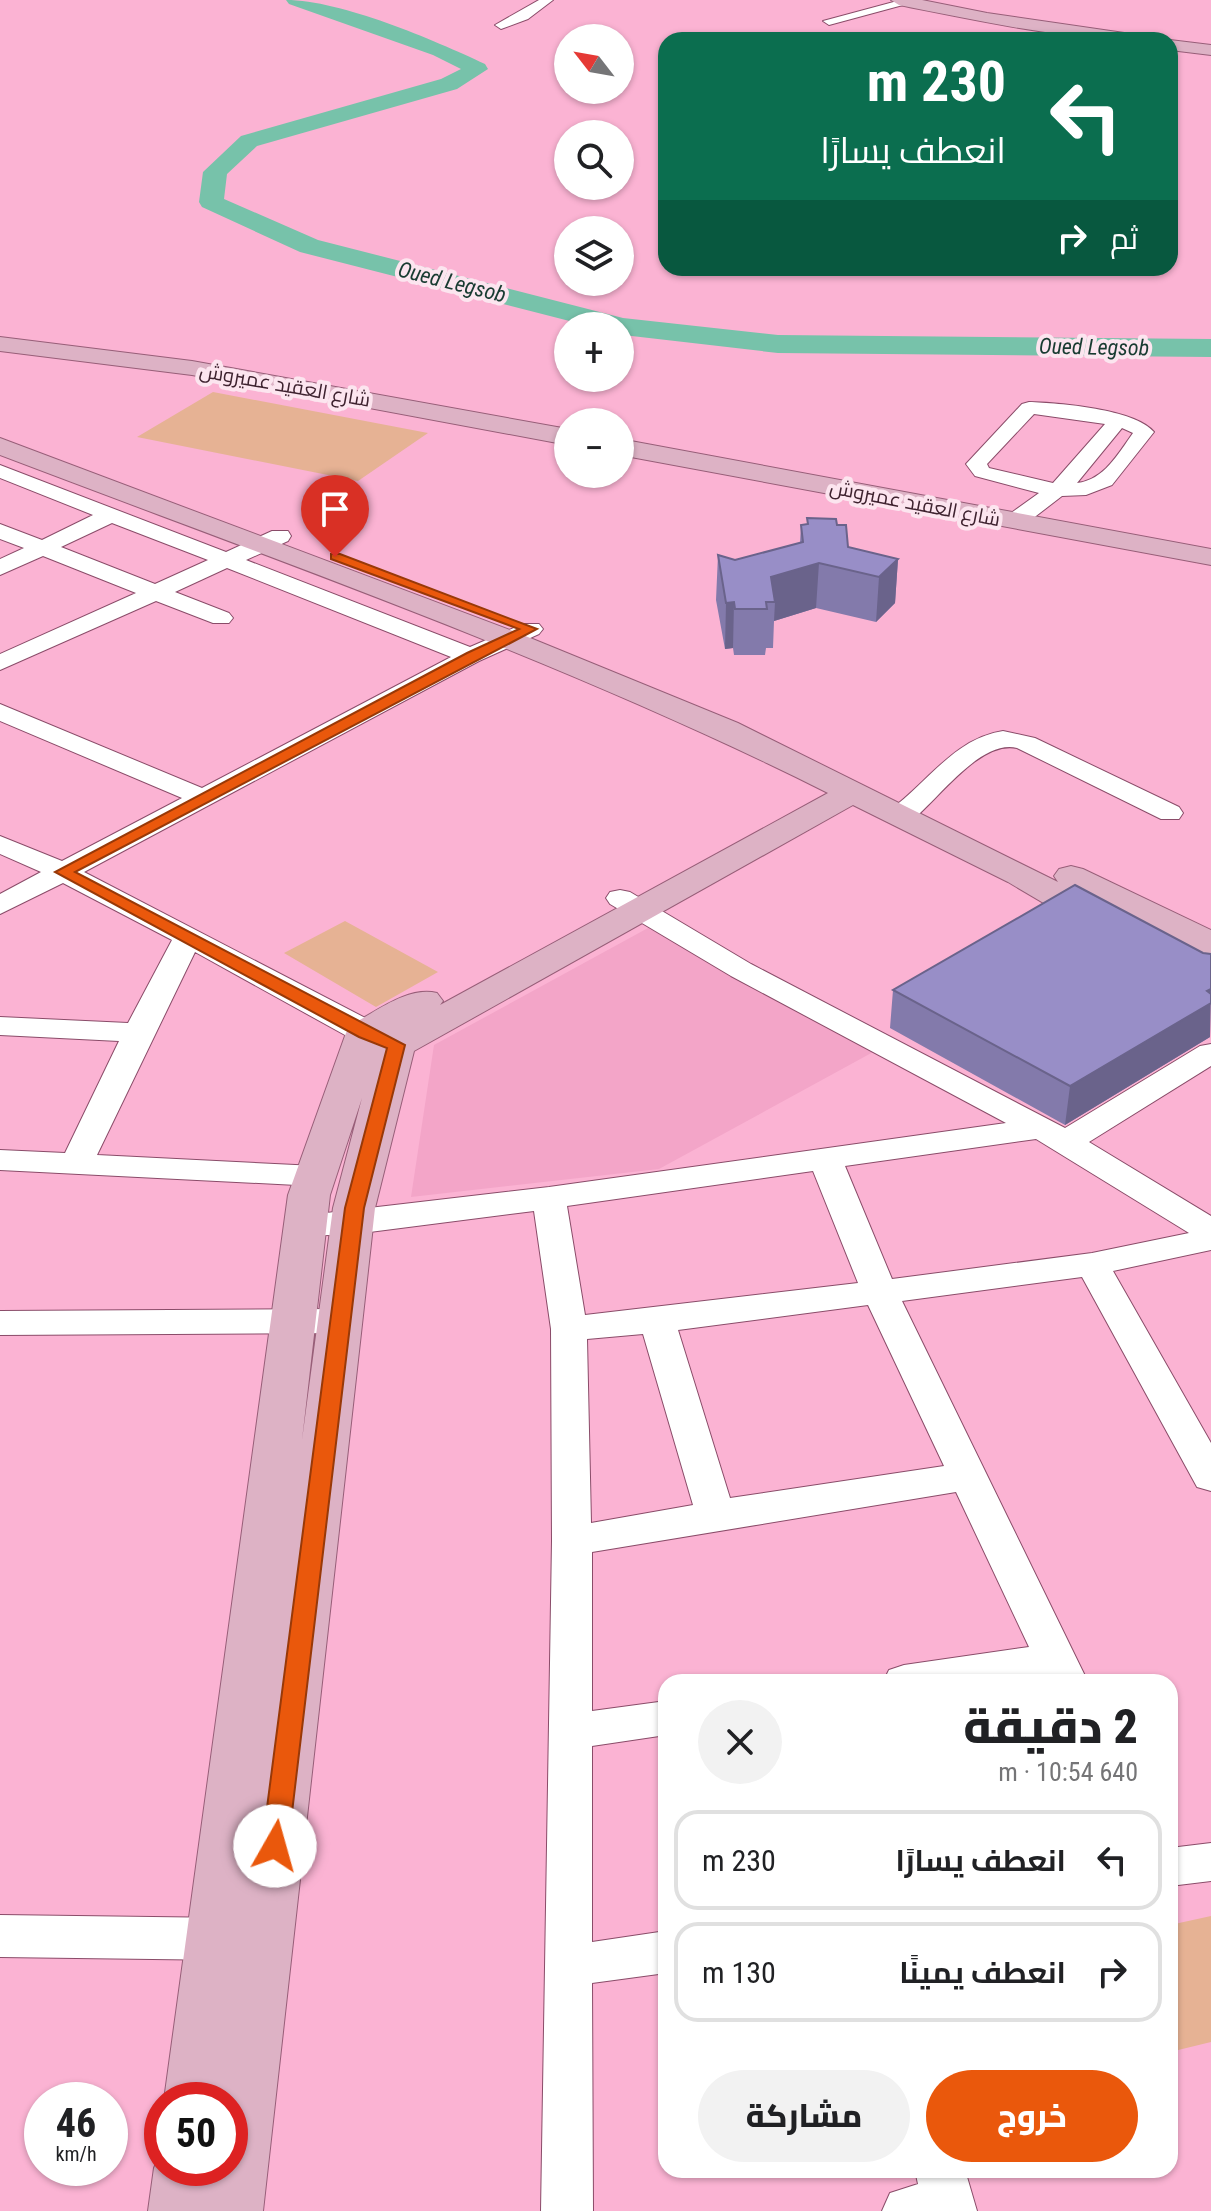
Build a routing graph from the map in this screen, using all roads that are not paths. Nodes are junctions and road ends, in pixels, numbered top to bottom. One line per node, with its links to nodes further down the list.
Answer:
1 (547, 0): 4 (street)
2 (903, 1): 3 (street); 5 (main road)
3 (829, 21)
4 (501, 25)
5 (1083, 32)
6 (1178, 46): 7 (main road)
7 (1211, 50)
8 (0, 337): 11 (main road, شارع العقيد عميروش)
9 (0, 344): 13 (main road, شارع العقيد عميروش)
10 (1118, 421): 19 (street); 19 (street); 19 (street)
11 (554, 425)
12 (0, 429): 23 (main road)
13 (554, 434)
14 (634, 442): 17 (main road, شارع العقيد عميروش)
15 (0, 446): 23 (main road)
16 (634, 449): 17 (main road, شارع العقيد عميروش)
17 (678, 454): 21 (main road, شارع العقيد عميروش)
18 (0, 471): 20 (street)
19 (1059, 489): 21 (street)
20 (111, 515): 24 (street); 27 (street)
21 (1019, 517): 25 (main road, شارع العقيد عميروش); 26 (main road, شارع العقيد عميروش)
22 (0, 531): 24 (street)
23 (270, 541): 27 (street); 31 (main road)
24 (43, 547): 28 (street); 29 (street)
25 (1211, 547)
26 (1211, 557)
27 (229, 561): 29 (street); 32 (street)
28 (0, 568)
29 (155, 594): 30 (street); 33 (street)
30 (221, 618)
31 (519, 634): 32 (street); 35 (main road); 37 (main road)
32 (471, 656): 36 (street)
33 (0, 663)
34 (0, 712): 36 (street)
35 (840, 787): 37 (main road); 42 (main road)
36 (202, 797): 40 (street)
37 (910, 809): 38 (street); 44 (main road); 45 (main road)
38 (1170, 813)
39 (0, 844): 40 (street)
40 (63, 872): 41 (street); 43 (street)
41 (0, 905)
42 (630, 905): 48 (main road); 50 (street)
43 (188, 937): 47 (street); 48 (street)
44 (1129, 937)
45 (1211, 944)
46 (0, 1026): 47 (street)
47 (138, 1033): 53 (street)
48 (381, 1039): 54 (main road); 56 (main road)
49 (1211, 1053): 50 (street)
50 (1051, 1135): 52 (street); 58 (street)
51 (0, 1160): 53 (street)
52 (826, 1161): 55 (street); 61 (street)
53 (77, 1162): 54 (street)
54 (316, 1176): 57 (main road)
55 (549, 1198): 56 (street); 65 (street)
56 (354, 1223): 57 (street); 62 (main road)
57 (304, 1225): 64 (main road)
58 (1211, 1231)
59 (1211, 1239): 60 (street)
60 (1092, 1264): 61 (street); 68 (street)
61 (879, 1290): 63 (street); 67 (street)
62 (340, 1321): 64 (street); 78 (main road)
63 (657, 1321): 65 (street); 69 (street)
64 (290, 1322): 66 (street); 79 (main road)
65 (569, 1329): 70 (street)
66 (2, 1331)
67 (967, 1476): 69 (street); 71 (street)
68 (1211, 1477)
69 (716, 1515): 70 (street)
70 (572, 1541): 74 (street)
71 (1061, 1671): 72 (street)
72 (1018, 1674)
73 (658, 1719): 74 (street)
74 (569, 1732): 81 (street)
75 (1211, 1862): 76 (street)
76 (1178, 1866)
77 (0, 1936): 79 (street)
78 (264, 1939): 79 (street); 85 (main road)
79 (217, 1940): 82 (main road)
80 (658, 1953): 81 (street)
81 (568, 1966): 86 (street)
82 (197, 2082)
83 (183, 2186): 84 (main road)
84 (180, 2211)
85 (231, 2211)
86 (567, 2211)

